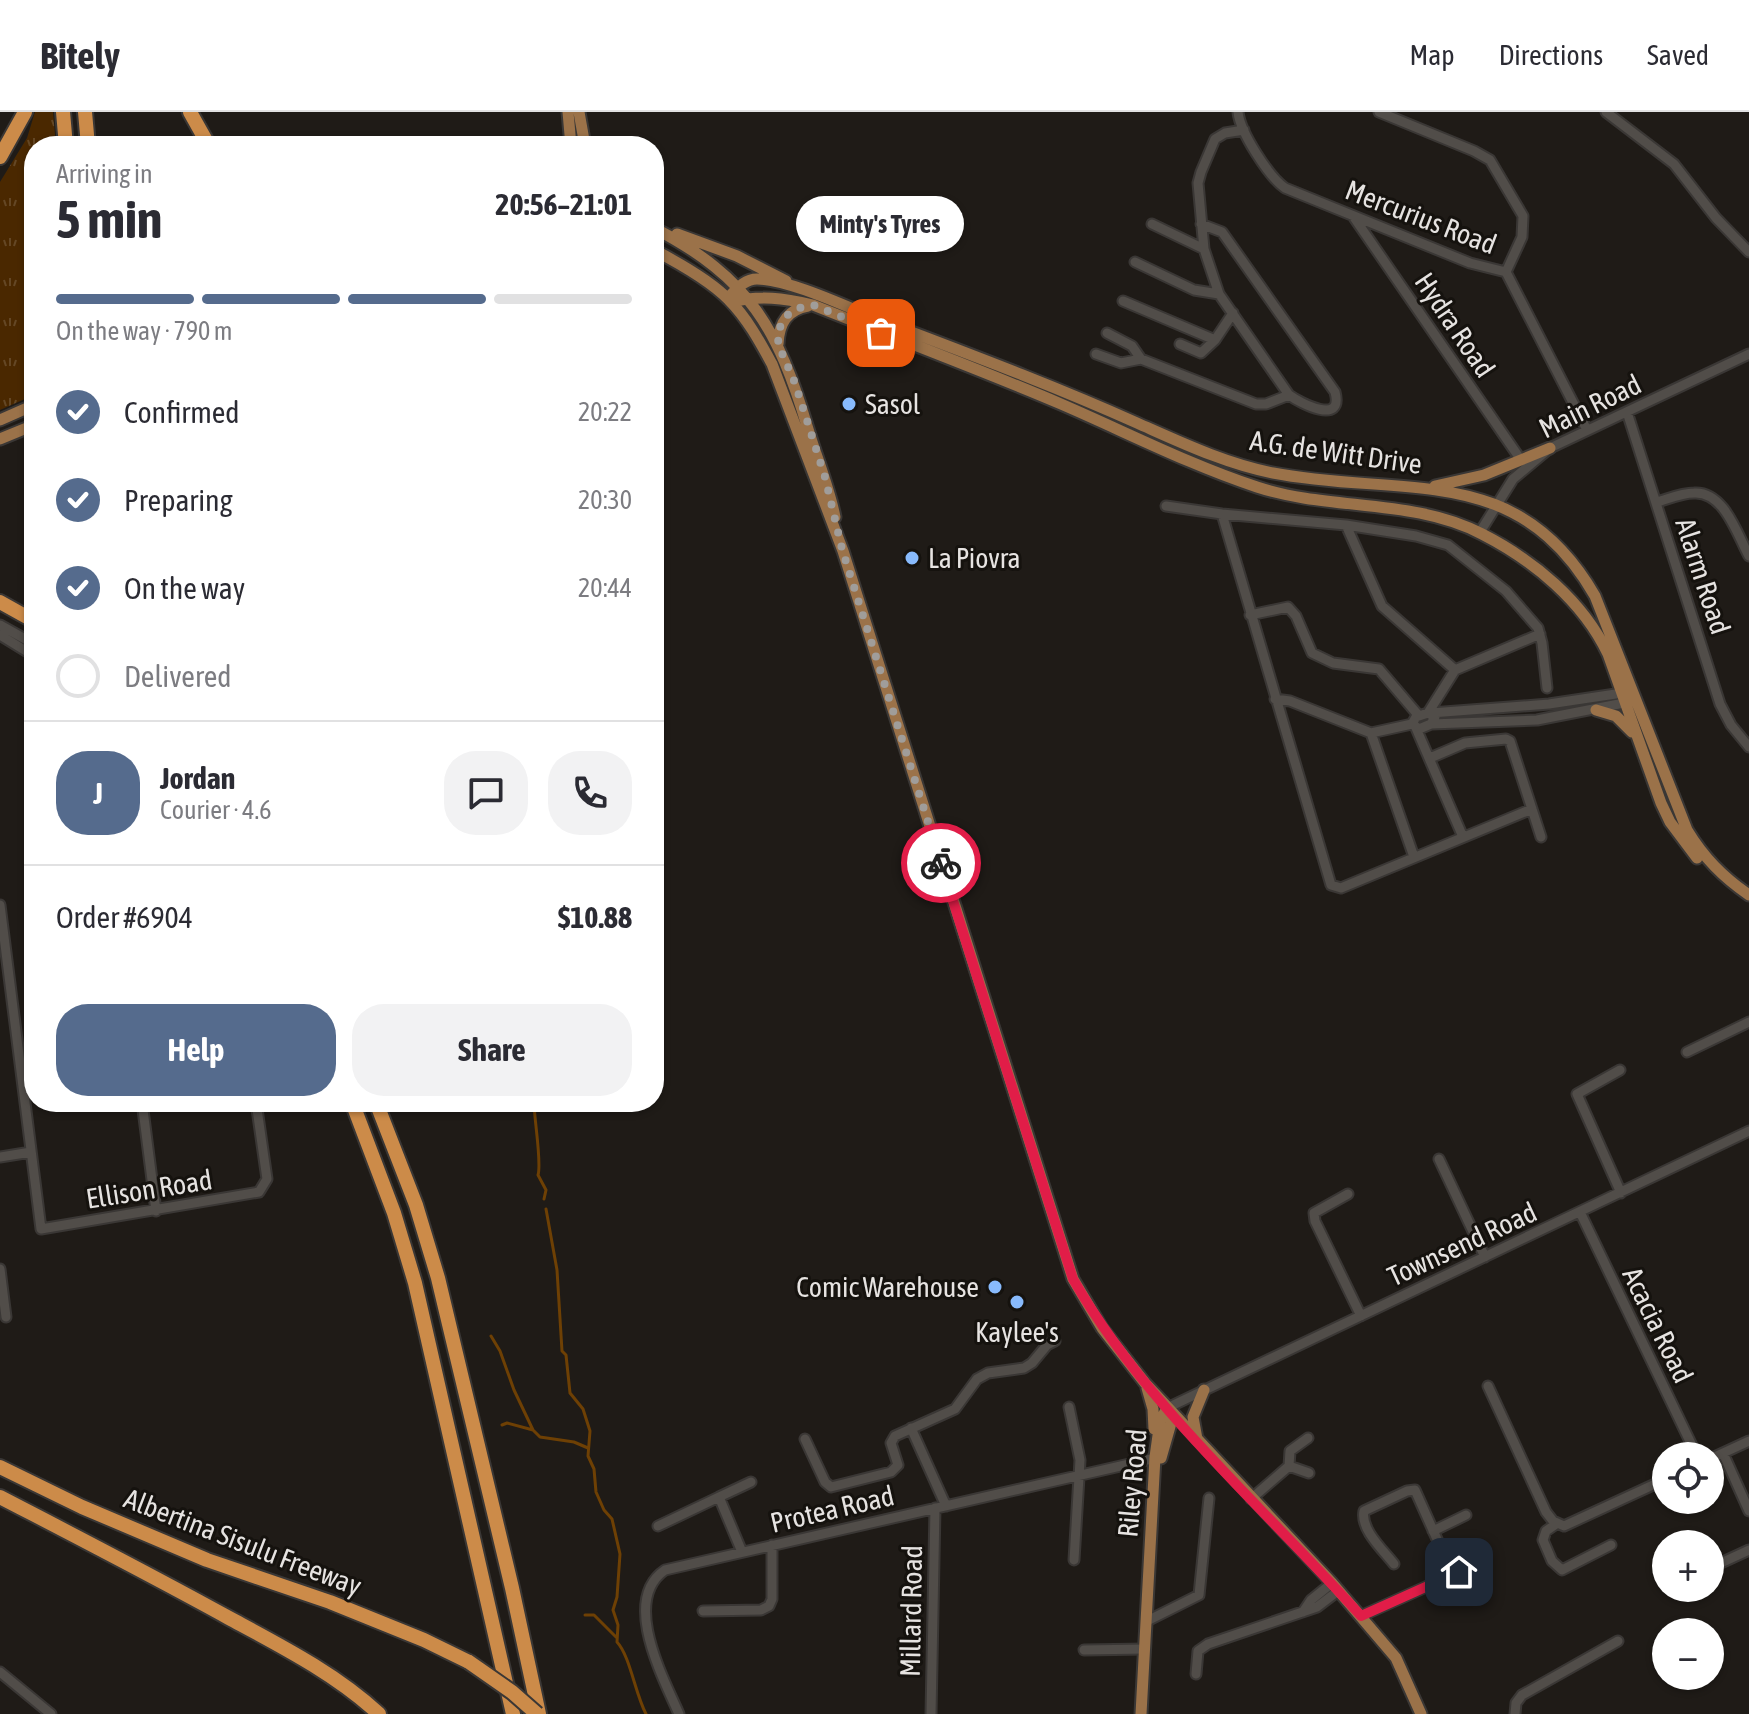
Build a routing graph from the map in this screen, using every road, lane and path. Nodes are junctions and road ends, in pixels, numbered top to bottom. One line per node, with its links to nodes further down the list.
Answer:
1 (25, 112): 16 (highway)
2 (63, 112): 11 (highway)
3 (85, 112): 12 (highway)
4 (190, 112): 13 (highway)
5 (568, 112): 14 (main road)
6 (579, 112): 15 (main road)
7 (1238, 112): 10 (street, Mercurius Road)
8 (1379, 112): 28 (street)
9 (1606, 112): 25 (street)
10 (1244, 130): 17 (street, Mercurius Road); 19 (street)
11 (65, 136)
12 (87, 136)
13 (203, 136)
14 (570, 136)
15 (583, 136)
16 (0, 157)
17 (1352, 215): 20 (street, Mercurius Road); 23 (street, Hydra Road)
18 (1152, 224): 24 (street)
19 (1201, 224): 24 (street); 45 (street)
20 (1390, 230): 23 (street); 28 (street, Mercurius Road)
21 (664, 231): 30 (main road)
22 (664, 233): 29 (main road)
23 (1374, 246): 56 (street, Hydra Road)
24 (1204, 249): 31 (street)
25 (1749, 252)
26 (664, 255): 33 (main road)
27 (1135, 262): 31 (street)
28 (1506, 272): 50 (street, Mercurius Road)
29 (739, 286): 30 (main road, A.G. de Witt Drive); 32 (main road); 33 (main road)
30 (804, 291): 38 (main road, A.G. de Witt Drive)
31 (1219, 294): 36 (street)
32 (748, 298): 33 (main road, A.G. de Witt Drive); 35 (main road, A.G. de Witt Drive); 40 (main road)
33 (729, 300): 65 (main road)
34 (1123, 301): 39 (street)
35 (813, 305): 38 (main road, A.G. de Witt Drive); 40 (main road)
36 (1233, 313): 39 (street); 45 (street)
37 (1107, 333): 44 (street)
38 (911, 338): 51 (main road, A.G. de Witt Drive); 54 (main road, A.G. de Witt Drive)
39 (1215, 340): 41 (street)
40 (778, 344): 65 (main road)
41 (1180, 344)
42 (1096, 354): 44 (street)
43 (1749, 354): 47 (street, Main Road)
44 (1141, 359): 45 (street)
45 (1289, 395)
46 (24, 409): 48 (main road)
47 (1627, 412): 50 (street, Main Road); 59 (street, Alarm Road)
48 (0, 420)
49 (24, 429): 52 (main road)
50 (1587, 430): 55 (street, Main Road)
51 (1163, 435): 53 (main road, A.G. de Witt Drive); 54 (main road)
52 (0, 439)
53 (1194, 447): 57 (main road); 58 (main road, A.G. de Witt Drive)
54 (1159, 448): 57 (main road, A.G. de Witt Drive)
55 (1550, 448): 56 (main road); 60 (street, Main Road)
56 (1521, 460): 58 (main road)
57 (1190, 461): 64 (main road, A.G. de Witt Drive)
58 (1419, 488): 60 (main road, A.G. de Witt Drive)
59 (1657, 502): 66 (street); 84 (street, Alarm Road)
60 (1498, 505): 64 (street, Main Road); 77 (main road, A.G. de Witt Drive)
61 (1166, 506): 62 (street)
62 (1222, 514): 63 (street); 69 (street)
63 (1346, 525): 71 (street); 75 (street)
64 (1480, 532): 77 (main road, A.G. de Witt Drive)
65 (842, 549): 116 (main road)
66 (1749, 556)
67 (0, 602): 68 (highway)
68 (24, 615)
69 (1250, 615): 78 (street); 81 (street)
70 (0, 625): 73 (street)
71 (1540, 634): 75 (street); 76 (street)
72 (0, 635): 74 (street)
73 (24, 638)
74 (24, 650)
75 (1455, 670): 81 (street)
76 (1547, 688)
77 (1629, 697): 79 (street); 80 (street); 86 (main road, A.G. de Witt Drive); 91 (main road, A.G. de Witt Drive)
78 (1275, 699): 83 (street); 90 (street)
79 (1474, 709): 81 (street); 82 (street)
80 (1596, 710): 82 (street); 86 (main road)
81 (1423, 720): 82 (street); 83 (street); 85 (street)
82 (1475, 723)
83 (1371, 733): 90 (street)
84 (1749, 747)
85 (1430, 758): 87 (street); 88 (street)
86 (1645, 758): 92 (main road, A.G. de Witt Drive)
87 (1532, 809): 88 (street); 89 (street)
88 (1463, 837): 90 (street)
89 (1541, 837)
90 (1414, 857)
91 (1749, 895)
92 (1749, 902)
93 (0, 905): 97 (street)
94 (1749, 1022): 95 (street)
95 (1687, 1052)
96 (1620, 1070): 107 (street)
97 (24, 1096)
98 (26, 1112): 104 (street)
99 (143, 1112): 109 (street)
100 (257, 1112): 109 (street, Ellison Road)
101 (356, 1112): 165 (highway)
102 (380, 1112): 166 (highway)
103 (1748, 1134): 107 (street, Townsend Road)
104 (31, 1152): 105 (street); 109 (street, Ellison Road)
105 (0, 1157)
106 (1439, 1159): 111 (street)
107 (1621, 1193): 110 (street, Townsend Road)
108 (1348, 1194): 113 (street)
109 (156, 1211)
110 (1580, 1212): 111 (street, Townsend Road); 127 (street, Acacia Road)
111 (1485, 1257): 113 (street, Townsend Road)
112 (0, 1269): 114 (street)
113 (1361, 1316): 118 (street, Townsend Road)
114 (6, 1317)
115 (1055, 1341): 121 (street)
116 (1145, 1383): 120 (main road); 126 (main road)
117 (1488, 1386): 144 (street)
118 (1199, 1392): 120 (street, Townsend Road); 124 (main road)
119 (1069, 1407): 134 (street)
120 (1170, 1412): 124 (main road); 126 (main road, Riley Road); 130 (main road, Riley Road)
121 (911, 1428): 123 (street); 141 (street)
122 (1308, 1438): 131 (street)
123 (805, 1439)
124 (1197, 1440): 140 (main road)
125 (1749, 1441): 128 (street)
126 (1156, 1442): 130 (main road, Riley Road)
127 (1690, 1442)
128 (1724, 1453)
129 (1724, 1455): 142 (street)
130 (1158, 1457): 134 (street, Protea Road); 157 (main road, Riley Road)
131 (1289, 1466): 133 (street); 140 (street)
132 (0, 1467): 166 (highway, Albertina Sisulu Freeway, bridge)
133 (1309, 1473)
134 (1079, 1474): 141 (street, Protea Road); 151 (street)
135 (751, 1482): 138 (street)
136 (1652, 1485): 144 (street)
137 (0, 1497): 164 (highway, Albertina Sisulu Freeway)
138 (719, 1497): 145 (street); 150 (street)
139 (1209, 1498): 157 (street)
140 (1251, 1499): 154 (main road)
141 (940, 1507): 147 (street, Protea Road); 168 (street, Millard Road)
142 (1749, 1511)
143 (1466, 1515): 146 (street)
144 (1560, 1525): 148 (street)
145 (658, 1526)
146 (1433, 1531): 153 (street); 156 (street)
147 (772, 1545): 150 (street, Protea Road); 155 (street)
148 (1611, 1545)
149 (1749, 1550): 152 (street)
150 (742, 1552): 167 (street, Protea Road)
151 (1074, 1560)
152 (1724, 1562)
153 (1394, 1564)
154 (1335, 1587): 156 (main road); 162 (street)
155 (703, 1611)
156 (1361, 1616): 170 (main road)
157 (1147, 1621): 159 (main road, Riley Road)
158 (1618, 1641): 171 (street)
159 (1145, 1649): 160 (street); 169 (main road, Riley Road)
160 (1084, 1650)
161 (0, 1672): 163 (street)
162 (1196, 1674)
163 (51, 1714)
164 (379, 1714)
165 (513, 1714)
166 (538, 1714)
167 (679, 1714)
168 (931, 1714)
169 (1141, 1714)
170 (1421, 1714)
171 (1515, 1714)

